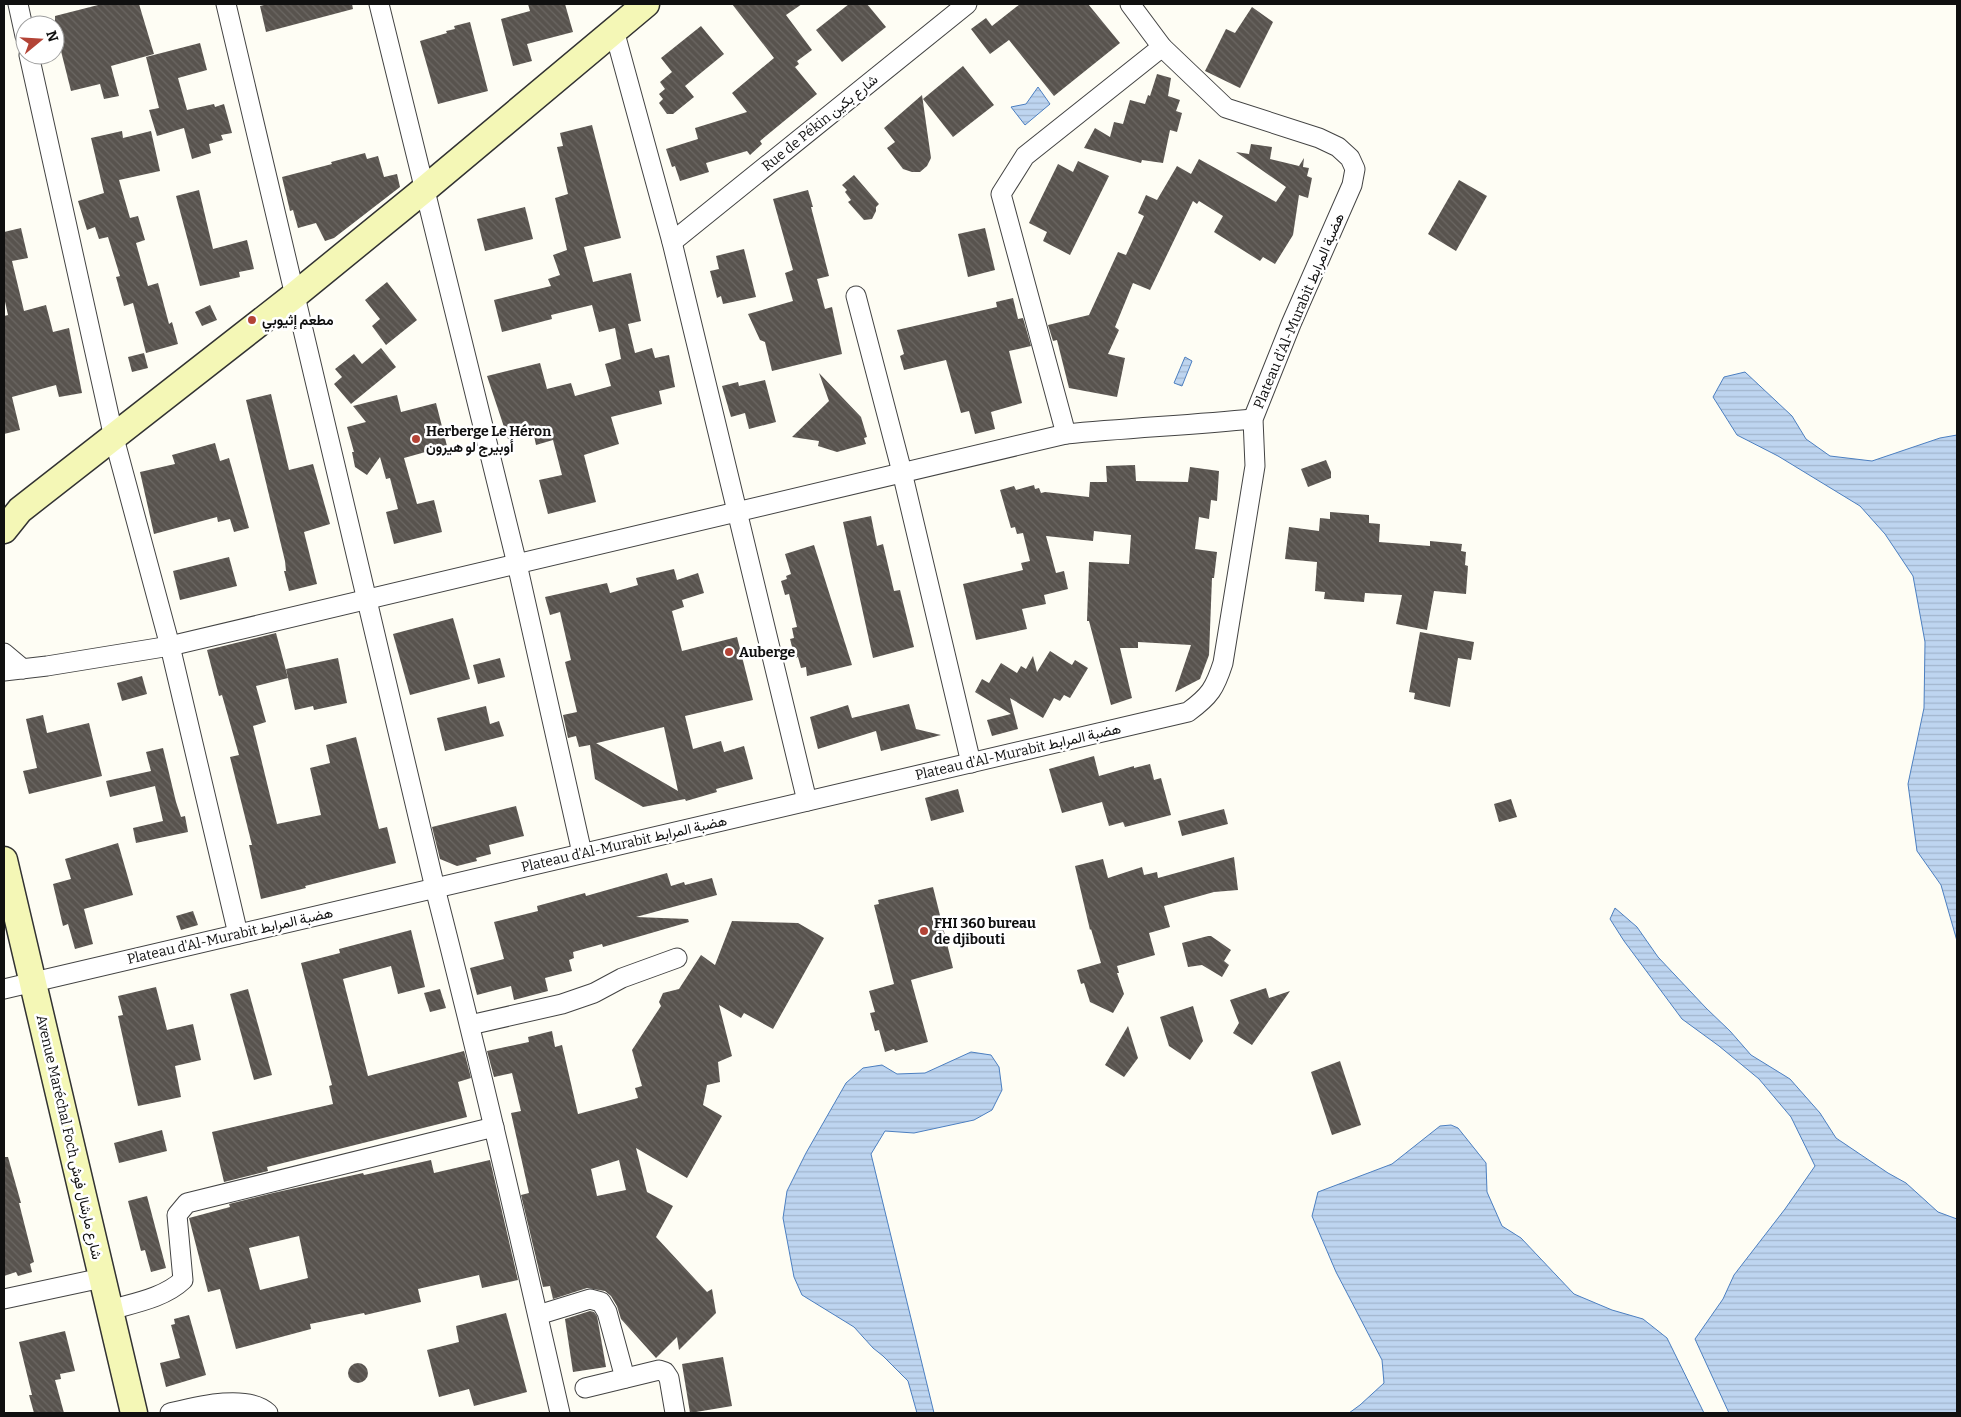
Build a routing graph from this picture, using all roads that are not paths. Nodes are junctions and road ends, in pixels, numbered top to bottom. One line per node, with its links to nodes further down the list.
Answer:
1 (226, 4): 11 (street)
2 (379, 4): 9 (street)
3 (646, 4): 6 (street)
4 (968, 4): 10 (street, Rue de Pékin شارع بكين)
5 (1130, 4): 7 (street, Plateau d'Al-Murabit هضبة المرابط)
6 (614, 30): 9 (street); 10 (street)
7 (1162, 47): 13 (street, Plateau d'Al-Murabit هضبة المرابط); 14 (street)
8 (31, 65): 15 (street)
9 (426, 189): 11 (street); 19 (street)
10 (672, 242): 17 (street)
11 (294, 295): 15 (street); 20 (street)
12 (856, 296): 16 (street)
13 (1253, 419): 14 (street); 25 (street, Plateau d'Al-Murabit هضبة المرابط)
14 (1066, 434): 16 (street)
15 (114, 438): 18 (street); 21 (street)
16 (902, 472): 17 (street); 25 (street)
17 (736, 511): 19 (street); 26 (street)
18 (4, 530)
19 (516, 564): 20 (street); 27 (street)
20 (367, 600): 21 (street); 29 (street)
21 (170, 646): 23 (street); 30 (street)
22 (4, 653): 23 (street)
23 (23, 670): 24 (street)
24 (4, 671)
25 (971, 763): 26 (street, Plateau d'Al-Murabit هضبة المرابط)
26 (807, 801): 27 (street, Plateau d'Al-Murabit هضبة المرابط)
27 (582, 853): 29 (street, Plateau d'Al-Murabit هضبة المرابط)
28 (4, 860): 32 (street, Avenue Maréchal Foch شارع مارشال فوش)
29 (435, 888): 30 (street, Plateau d'Al-Murabit هضبة المرابط); 34 (street)
30 (238, 934): 32 (street, Plateau d'Al-Murabit هضبة المرابط)
31 (676, 958): 34 (street)
32 (33, 982): 33 (street, Plateau d'Al-Murabit هضبة المرابط); 36 (street, Avenue Maréchal Foch شارع مارشال فوش)
33 (4, 989)
34 (470, 1025): 35 (street)
35 (494, 1126): 38 (street); 39 (street)
36 (102, 1278): 37 (street); 38 (street, Avenue Maréchal Foch شارع مارشال فوش)
37 (4, 1298)
38 (110, 1310): 42 (street, Avenue Maréchal Foch شارع مارشال فوش)
39 (538, 1315): 40 (street); 45 (street)
40 (625, 1378): 41 (street); 46 (street)
41 (585, 1388)
42 (134, 1413)
43 (170, 1413): 44 (street)
44 (268, 1413)
45 (560, 1413)
46 (675, 1413)

